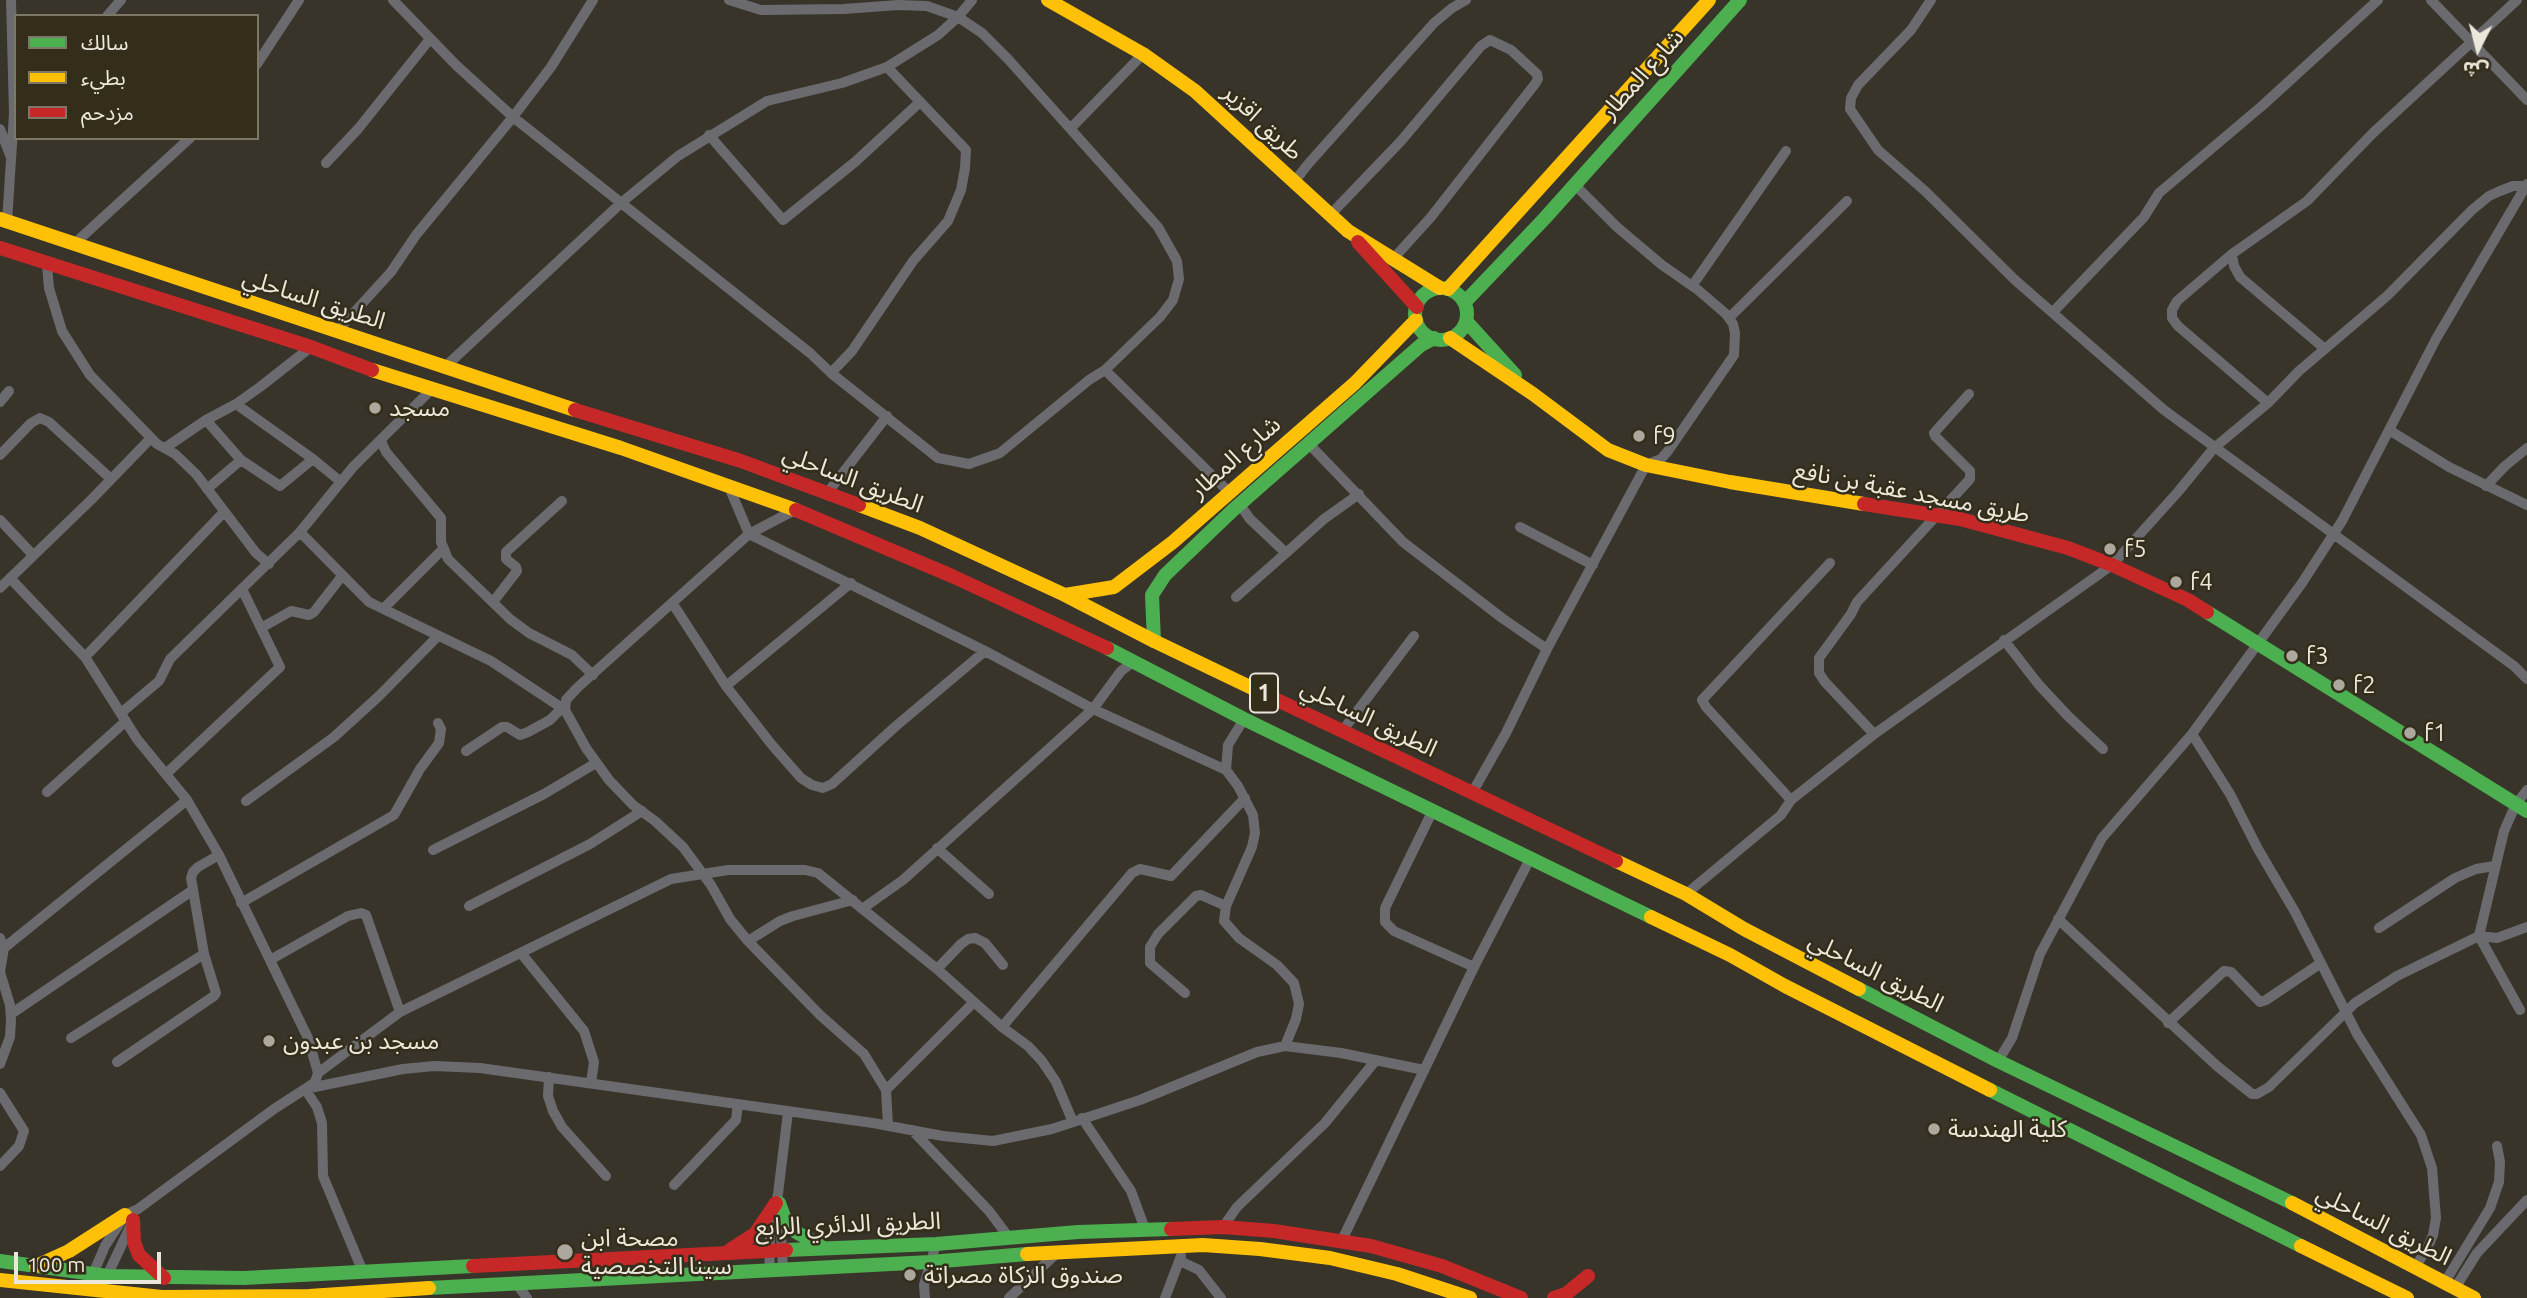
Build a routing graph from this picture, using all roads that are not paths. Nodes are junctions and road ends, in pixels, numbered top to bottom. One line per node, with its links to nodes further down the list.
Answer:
1 (11, 0): 23 (street)
2 (121, 0): 16 (street)
3 (299, 0): 21 (street)
4 (393, 0): 18 (street)
5 (593, 0): 26 (street)
6 (729, 0): 17 (street)
7 (972, 0): 17 (street)
8 (1466, 0): 35 (street)
9 (1709, 0): 49 (main road, شارع المطار)
10 (1740, 0): 36 (main road, شارع المطار)
11 (1931, 0): 51 (street)
12 (2378, 0): 51 (street)
13 (2431, 0): 19 (street)
14 (2517, 0): 19 (street)
15 (1057, 2): 20 (main road, طريق اقزير)
16 (109, 14)
17 (958, 17): 22 (street); 28 (street)
18 (430, 39): 26 (street); 34 (street)
19 (2472, 43): 24 (street); 45 (street)
20 (1143, 54): 28 (street); 35 (main road, طريق اقزير)
21 (259, 61)
22 (887, 67): 25 (street); 30 (street)
23 (14, 84)
24 (2527, 100)
25 (919, 102): 30 (street); 62 (street)
26 (513, 117): 39 (street); 55 (street)
27 (14, 123): 33 (street)
28 (1071, 128): 61 (street)
29 (0, 129): 33 (street)
30 (709, 135): 39 (street)
31 (188, 140): 43 (street)
32 (1786, 151): 48 (street)
33 (11, 157): 41 (street)
34 (326, 163)
35 (1294, 182): 40 (main road, طريق اقزير)
36 (1574, 184): 48 (street); 50 (main road, شارع المطار)
37 (2526, 185): 59 (street); 72 (street)
38 (1847, 201): 53 (street)
39 (621, 203): 60 (street); 62 (street)
40 (1331, 214): 42 (main road, طريق اقزير); 46 (street)
41 (4, 220): 43 (main road, الطريق الساحلي / 1)
42 (1348, 231): 46 (main road, طريق اقزير); 52 (main road)
43 (73, 245): 55 (main road, الطريق الساحلي / 1)
44 (0, 248): 47 (main road, الطريق الساحلي)
45 (2232, 254): 59 (street); 68 (street)
46 (1393, 259): 49 (main road, طريق اقزير)
47 (47, 265): 58 (main road, الطريق الساحلي); 73 (street)
48 (1692, 286): 53 (street)
49 (1444, 288): 50 (main road); 52 (main road)
50 (1465, 302): 54 (main road)
51 (2053, 312): 77 (street)
52 (1417, 314): 56 (main road); 89 (main road, شارع المطار)
53 (1729, 318): 82 (street)
54 (1466, 321): 57 (main road); 65 (main road, طريق مسجد عقبة بن نافع)
55 (338, 330): 60 (main road, الطريق الساحلي / 1)
56 (1434, 338): 57 (main road); 75 (main road, شارع المطار)
57 (1450, 338): 65 (main road, طريق مسجد عقبة بن نافع)
58 (311, 347): 63 (main road, الطريق الساحلي); 69 (street)
59 (2325, 349): 68 (street)
60 (446, 366): 88 (main road, الطريق الساحلي / 1)
61 (1105, 370): 70 (street); 89 (street)
62 (831, 373): 70 (street)
63 (433, 388): 74 (street); 85 (main road, الطريق الساحلي)
64 (9, 391): 67 (street)
65 (1533, 394): 82 (main road, طريق مسجد عقبة بن نافع)
66 (1969, 394): 96 (street)
67 (0, 401)
68 (2268, 403): 77 (street)
69 (236, 404): 71 (street); 80 (street)
70 (887, 416): 88 (street)
71 (206, 420): 76 (street); 81 (street)
72 (2389, 430): 86 (street); 101 (street)
73 (150, 438): 76 (street); 83 (street)
74 (381, 441): 84 (street); 103 (street)
75 (1309, 444): 90 (street); 92 (main road, شارع المطار)
76 (165, 448): 87 (street)
77 (2214, 448): 101 (street); 110 (street)
78 (2527, 448): 86 (street)
79 (0, 455): 83 (street)
80 (313, 459): 81 (street); 84 (street)
81 (241, 460): 87 (street)
82 (1646, 465): 96 (main road, طريق مسجد عقبة بن نافع); 109 (street)
83 (111, 480): 105 (street)
84 (341, 482): 99 (street)
85 (728, 486): 94 (main road, الطريق الساحلي); 100 (street)
86 (2486, 486): 93 (street)
87 (208, 489): 95 (street)
88 (828, 492): 116 (main road, الطريق الساحلي / 1)
89 (1229, 492): 102 (main road, شارع المطار)
90 (1359, 494): 104 (street); 127 (street)
91 (562, 501): 118 (street)
92 (1240, 505): 104 (street); 106 (main road, شارع المطار)
93 (2527, 505)
94 (794, 510): 100 (street); 130 (main road, الطريق الساحلي)
95 (224, 512): 108 (street); 129 (street)
96 (1935, 515): 110 (main road, طريق مسجد عقبة بن نافع); 140 (street)
97 (0, 520): 105 (street)
98 (1520, 527): 109 (street)
99 (300, 532): 108 (street); 111 (street)
100 (749, 534): 113 (street); 119 (street)
101 (2333, 534): 126 (street); 132 (street)
102 (1173, 542): 106 (main road); 116 (main road, شارع المطار)
103 (443, 549): 118 (street); 120 (street)
104 (1286, 553): 117 (street)
105 (33, 555): 112 (street)
106 (1186, 556): 125 (main road, شارع المطار)
107 (1830, 563): 152 (street)
108 (269, 564): 115 (street)
109 (1593, 565): 127 (street)
110 (2112, 565): 124 (street); 126 (main road, طريق مسجد عقبة بن نافع)
111 (342, 576): 120 (street); 121 (street)
112 (10, 578): 114 (street); 129 (street)
113 (851, 583): 128 (street); 133 (street)
114 (0, 588)
115 (242, 589): 121 (street); 136 (street)
116 (1065, 595): 125 (main road, الطريق الساحلي / 1)
117 (1236, 597)
118 (493, 603): 131 (street)
119 (673, 604): 131 (street); 133 (street)
120 (383, 609): 122 (street)
121 (261, 628): 146 (street)
122 (438, 636): 134 (street); 153 (street)
123 (1414, 636): 139 (street)
124 (2004, 640): 140 (street); 142 (street)
125 (1154, 641): 139 (main road, الطريق الساحلي / 1)
126 (2258, 642): 141 (street); 154 (main road, طريق مسجد عقبة بن نافع)
127 (1548, 649): 149 (street)
128 (985, 651): 133 (street); 135 (street)
129 (85, 657): 136 (street)
130 (1135, 661): 135 (street); 137 (main road, الطريق الساحلي)
131 (593, 675): 134 (street)
132 (2527, 679)
133 (726, 686)
134 (563, 709): 143 (street); 144 (street)
135 (1093, 709): 145 (street); 157 (street)
136 (123, 717): 146 (street); 148 (street)
137 (1244, 719): 145 (street); 155 (main road, الطريق الساحلي)
138 (438, 723): 167 (street)
139 (1343, 730): 149 (main road, الطريق الساحلي / 1)
140 (1874, 734): 152 (street)
141 (2192, 734): 171 (street); 183 (street)
142 (2103, 749)
143 (466, 751)
144 (596, 763): 156 (street); 158 (street)
145 (1226, 770): 150 (street)
146 (167, 773): 151 (street)
147 (2527, 790): 154 (street)
148 (47, 792)
149 (1472, 793): 165 (main road, الطريق الساحلي / 1)
150 (1245, 799): 169 (street); 196 (street)
151 (187, 800): 159 (street); 177 (street)
152 (1791, 800): 165 (street)
153 (246, 801)
154 (2521, 808): 161 (street)
155 (1433, 810): 160 (main road, الطريق الساحلي); 186 (street)
156 (642, 811): 162 (street); 168 (street)
157 (937, 848): 164 (street); 170 (street)
158 (433, 850)
159 (219, 855): 163 (street); 167 (street)
160 (1530, 859): 180 (main road, الطريق الساحلي); 186 (street)
161 (2494, 866): 172 (street); 175 (street)
162 (703, 873): 166 (street); 176 (street); 178 (street)
163 (193, 890): 179 (street); 194 (street)
164 (989, 894)
165 (1686, 894): 174 (main road, الطريق الساحلي / 1)
166 (853, 900): 170 (street); 176 (street)
167 (241, 903): 181 (street)
168 (469, 906)
169 (1226, 906): 189 (street); 198 (street)
170 (862, 909): 187 (street)
171 (2058, 919): 195 (street); 200 (street)
172 (2379, 928)
173 (2527, 928): 175 (street)
174 (1744, 929): 180 (main road); 182 (main road, الطريق الساحلي / 1)
175 (2479, 936): 191 (street); 193 (street)
176 (748, 942): 208 (street)
177 (2, 943): 184 (street)
178 (521, 953): 192 (street); 206 (street)
179 (204, 954): 197 (street); 201 (street)
180 (1730, 955): 188 (main road, الطريق الساحلي)
181 (270, 960): 192 (street); 204 (street)
182 (1802, 960): 188 (main road); 200 (main road, الطريق الساحلي / 1)
183 (2321, 963): 193 (street); 195 (street)
184 (0, 964): 194 (street)
185 (1003, 965): 187 (street)
186 (1474, 967): 203 (street)
187 (937, 969): 190 (street)
188 (1785, 986): 258 (main road, الطريق الساحلي)
189 (1185, 993)
190 (973, 1003): 196 (street); 208 (street)
191 (2520, 1010)
192 (400, 1012): 204 (street)
193 (2345, 1012): 195 (street); 235 (street)
194 (11, 1014): 202 (street)
195 (2168, 1023)
196 (1002, 1027): 212 (street)
197 (71, 1038)
198 (1285, 1046): 199 (street); 212 (street)
199 (1376, 1060): 203 (street); 222 (street)
200 (1998, 1061): 235 (main road, الطريق الساحلي / 1)
201 (117, 1062)
202 (0, 1064)
203 (1424, 1070): 225 (street)
204 (318, 1073): 207 (street)
205 (549, 1077): 206 (street); 207 (street); 217 (street)
206 (591, 1083): 210 (street)
207 (305, 1089): 221 (street); 237 (street)
208 (886, 1090): 213 (street)
209 (0, 1093): 216 (street)
210 (738, 1104): 211 (street); 218 (street)
211 (788, 1112): 213 (street); 219 (street)
212 (1077, 1120): 214 (street); 223 (street)
213 (888, 1125): 214 (street)
214 (912, 1130): 224 (street)
215 (2497, 1146): 243 (street)
216 (0, 1166)
217 (606, 1176)
218 (674, 1185)
219 (778, 1200): 227 (main road); 228 (street); 230 (main road)
220 (2527, 1200): 243 (street)
221 (132, 1215): 234 (main road); 238 (street); 239 (main road)
222 (1223, 1227): 223 (main road, الطريق الدائري الرابع); 225 (main road, الطريق الدائري الرابع)
223 (1145, 1229): 224 (main road, الطريق الدائري الرابع)
224 (1010, 1238): 226 (main road, الطريق الدائري الرابع)
225 (1342, 1240): 247 (main road, الطريق الدائري الرابع)
226 (936, 1244): 227 (main road, الطريق الدائري الرابع); 233 (street)
227 (823, 1247): 228 (main road, الطريق الدائري الرابع)
228 (776, 1250): 230 (main road, الطريق الدائري الرابع); 236 (street)
229 (1059, 1251): 231 (main road, الطريق الدائري الرابع); 233 (main road, الطريق الدائري الرابع); 252 (street)
230 (728, 1252): 237 (main road, الطريق الدائري الرابع)
231 (1181, 1254): 253 (street); 254 (street); 255 (main road, الطريق الدائري الرابع)
232 (0, 1261): 234 (main road, الطريق الدائري الرابع)
233 (930, 1262): 236 (main road, الطريق الدائري الرابع); 251 (street)
234 (34, 1267): 238 (main road, الطريق الدائري الرابع)
235 (2415, 1267): 243 (main road, الطريق الساحلي / 1)
236 (777, 1269): 241 (main road, الطريق الدائري الرابع)
237 (363, 1272): 239 (main road, الطريق الدائري الرابع)
238 (100, 1275): 239 (main road, الطريق الدائري الرابع); 244 (main road)
239 (164, 1278)
240 (0, 1280): 242 (main road, الطريق الدائري الرابع)
241 (516, 1283): 245 (main road, الطريق الدائري الرابع); 250 (street)
242 (39, 1284): 244 (main road, الطريق الدائري الرابع); 248 (main road)
243 (2450, 1285): 259 (main road, الطريق الساحلي / 1)
244 (95, 1294): 246 (main road, الطريق الدائري الرابع)
245 (389, 1295): 249 (main road, الطريق الدائري الرابع)
246 (160, 1297): 249 (main road, الطريق الدائري الرابع)
247 (1522, 1297)
248 (56, 1298)
249 (196, 1298)
250 (527, 1298)
251 (925, 1298)
252 (1009, 1298)
253 (1165, 1298)
254 (1221, 1298)
255 (1470, 1298)
256 (1554, 1298): 257 (main road)
257 (1584, 1298)
258 (2407, 1298)
259 (2474, 1298)

